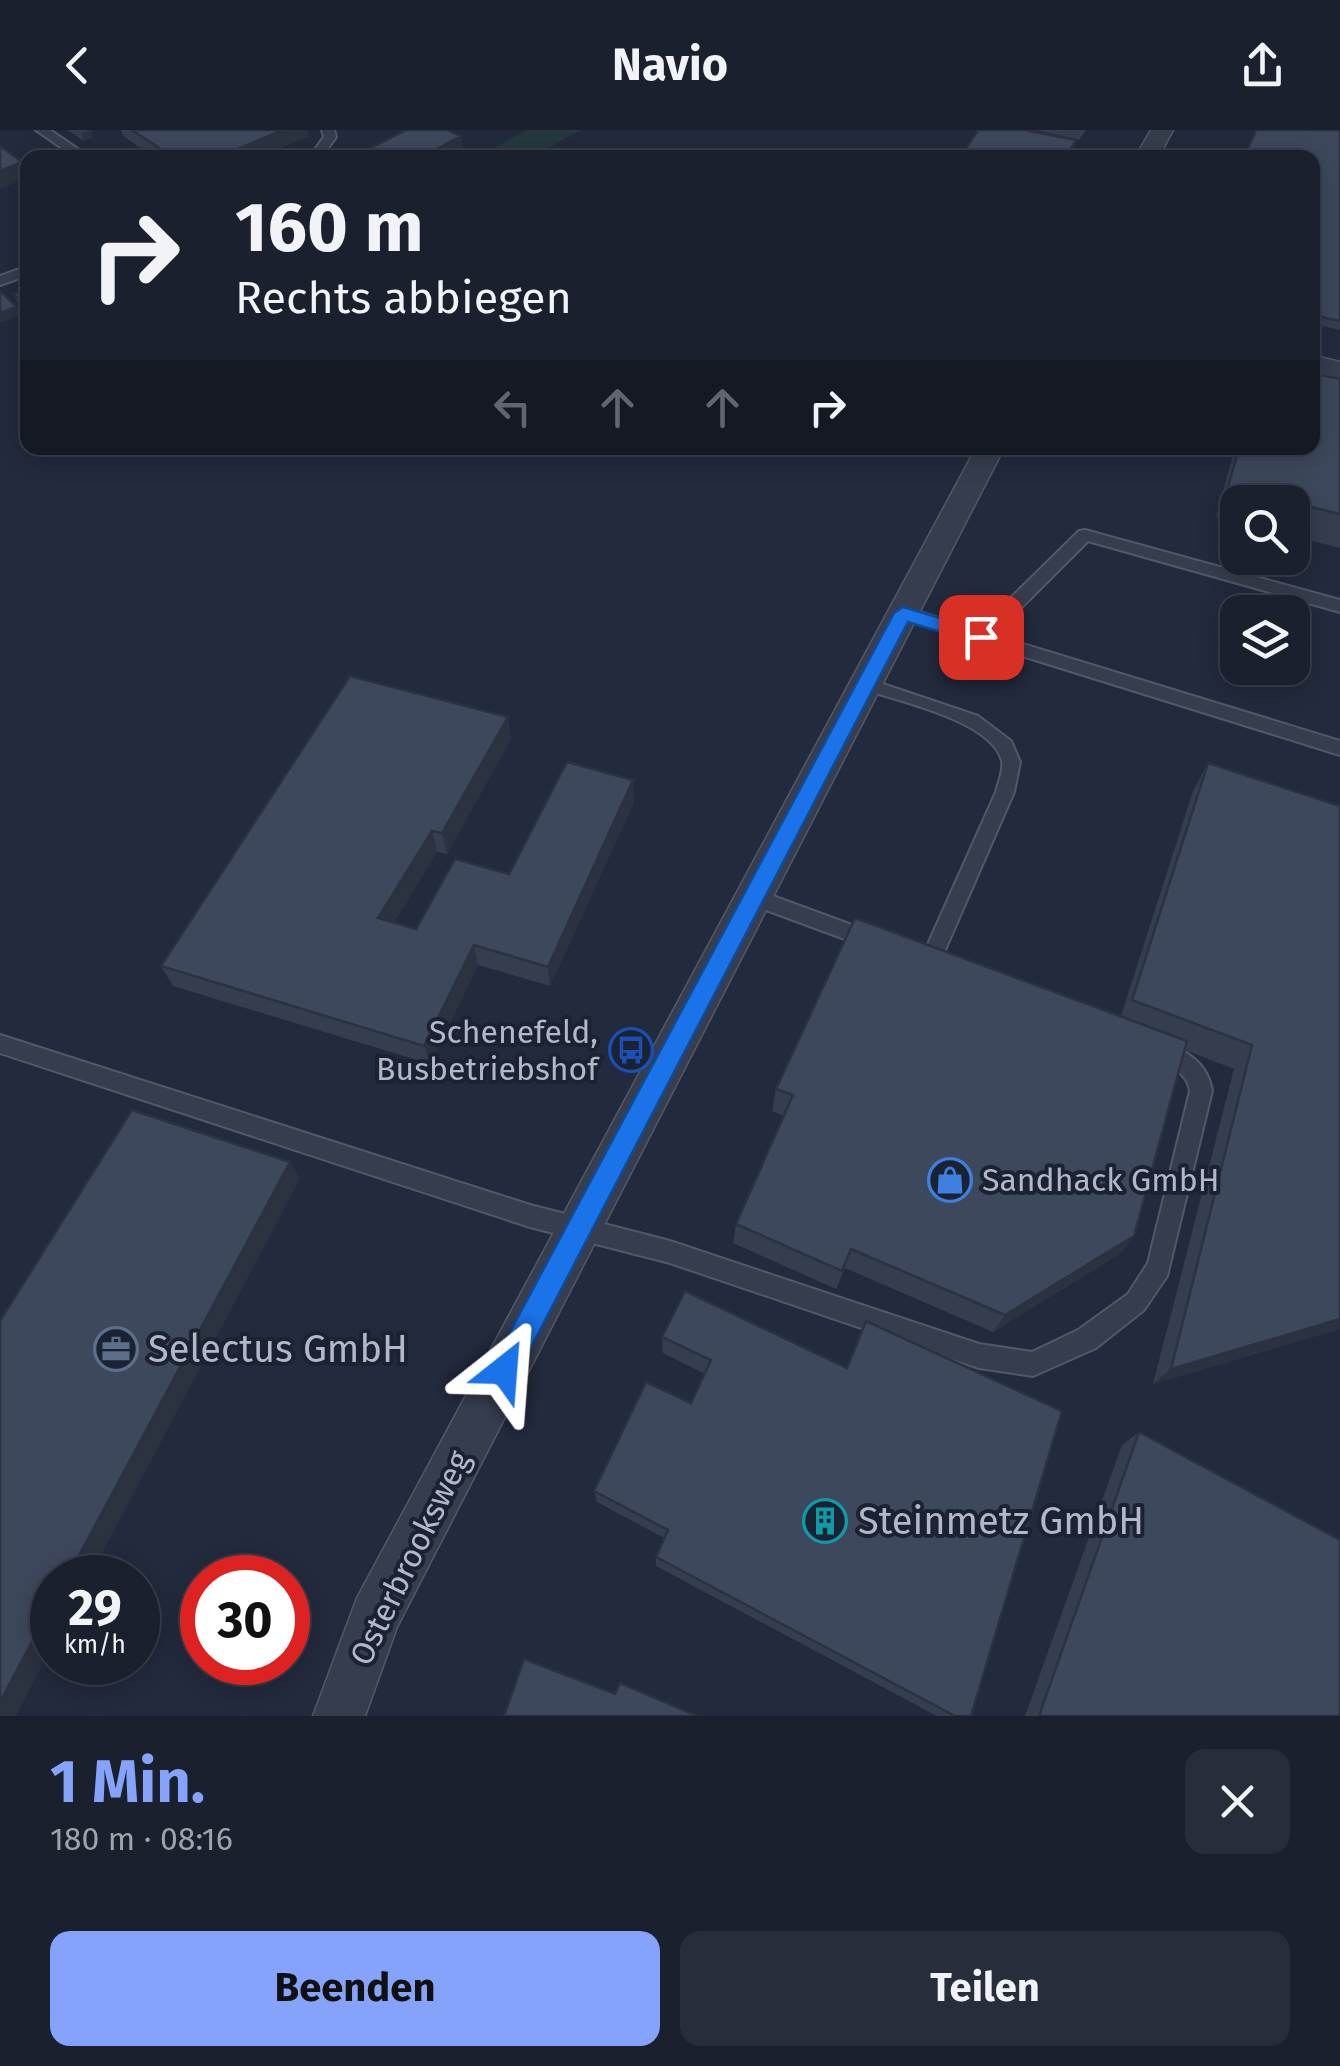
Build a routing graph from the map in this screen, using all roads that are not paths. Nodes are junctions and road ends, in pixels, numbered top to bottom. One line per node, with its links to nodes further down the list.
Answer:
1 (42, 130): 2 (lane)
2 (73, 150)
3 (986, 455): 5 (street, Osterbrooksweg)
4 (1340, 606): 6 (lane)
5 (903, 613): 6 (lane); 7 (street, Osterbrooksweg)
6 (981, 637): 8 (lane)
7 (865, 684): 9 (street, Osterbrooksweg); 10 (lane)
8 (1340, 748)
9 (754, 897): 10 (lane); 14 (street, Osterbrooksweg)
10 (910, 955): 11 (lane)
11 (966, 975)
12 (1141, 1042): 14 (lane)
13 (0, 1044): 14 (lane)
14 (578, 1230): 15 (street, Osterbrooksweg)
15 (339, 1716)

